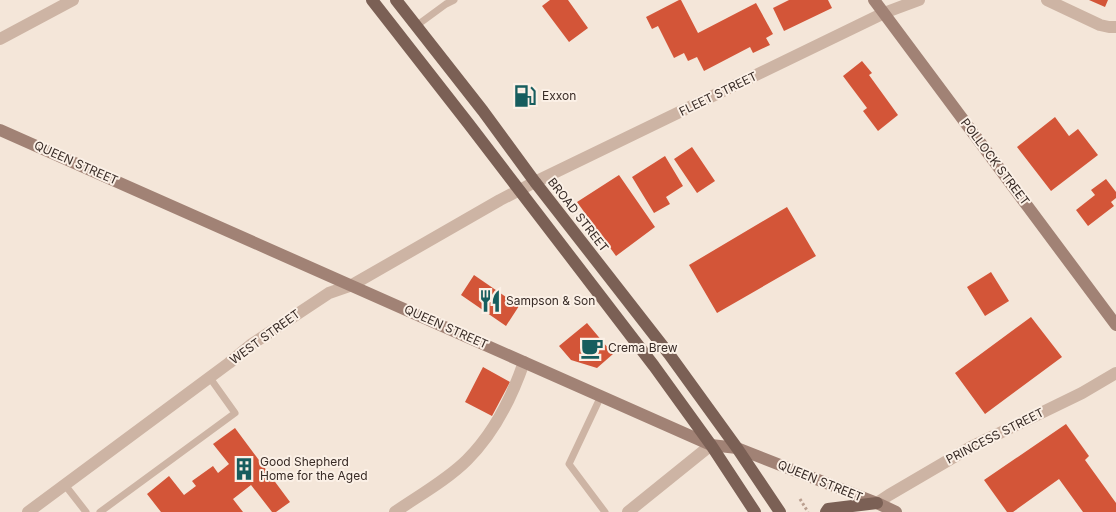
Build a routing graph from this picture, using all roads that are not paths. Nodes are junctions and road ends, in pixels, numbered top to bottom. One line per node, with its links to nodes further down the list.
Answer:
1 (73, 0): 12 (street)
2 (372, 0): 15 (main road)
3 (396, 0): 10 (main road, BROAD STREET)
4 (454, 0): 8 (lane)
5 (874, 0): 9 (street, POLLOCK STREET)
6 (920, 0): 9 (street, FLEET STREET)
7 (1047, 0): 11 (street)
8 (445, 2): 10 (lane)
9 (884, 13): 14 (street, FLEET STREET); 17 (street, POLLOCK STREET)
10 (416, 26): 14 (main road, BROAD STREET)
11 (1116, 27)
12 (0, 39)
13 (0, 130): 16 (street, QUEEN STREET)
14 (535, 182): 15 (street, FLEET STREET); 23 (main road, BROAD STREET)
15 (519, 190): 16 (street, WEST STREET); 22 (main road)
16 (352, 286): 18 (street, QUEEN STREET); 20 (street, WEST STREET)
17 (1116, 325)
18 (524, 362): 21 (street, QUEEN STREET); 29 (street)
19 (1116, 373): 25 (street, PRINCESS STREET)
20 (210, 378): 24 (street, WEST STREET); 28 (lane)
21 (601, 396): 22 (street, QUEEN STREET); 30 (lane)
22 (711, 445): 23 (street, QUEEN STREET); 31 (street); 32 (main road)
23 (737, 448): 25 (street, QUEEN STREET); 33 (main road, BROAD STREET)
24 (65, 484): 26 (street, WEST STREET); 27 (lane)
25 (877, 503): 34 (main road); 35 (street, QUEEN STREET)
26 (28, 512)
27 (86, 512)
28 (100, 512)
29 (395, 512)
30 (606, 512)
31 (628, 512)
32 (755, 512)
33 (780, 512)
34 (826, 512)
35 (896, 512)

